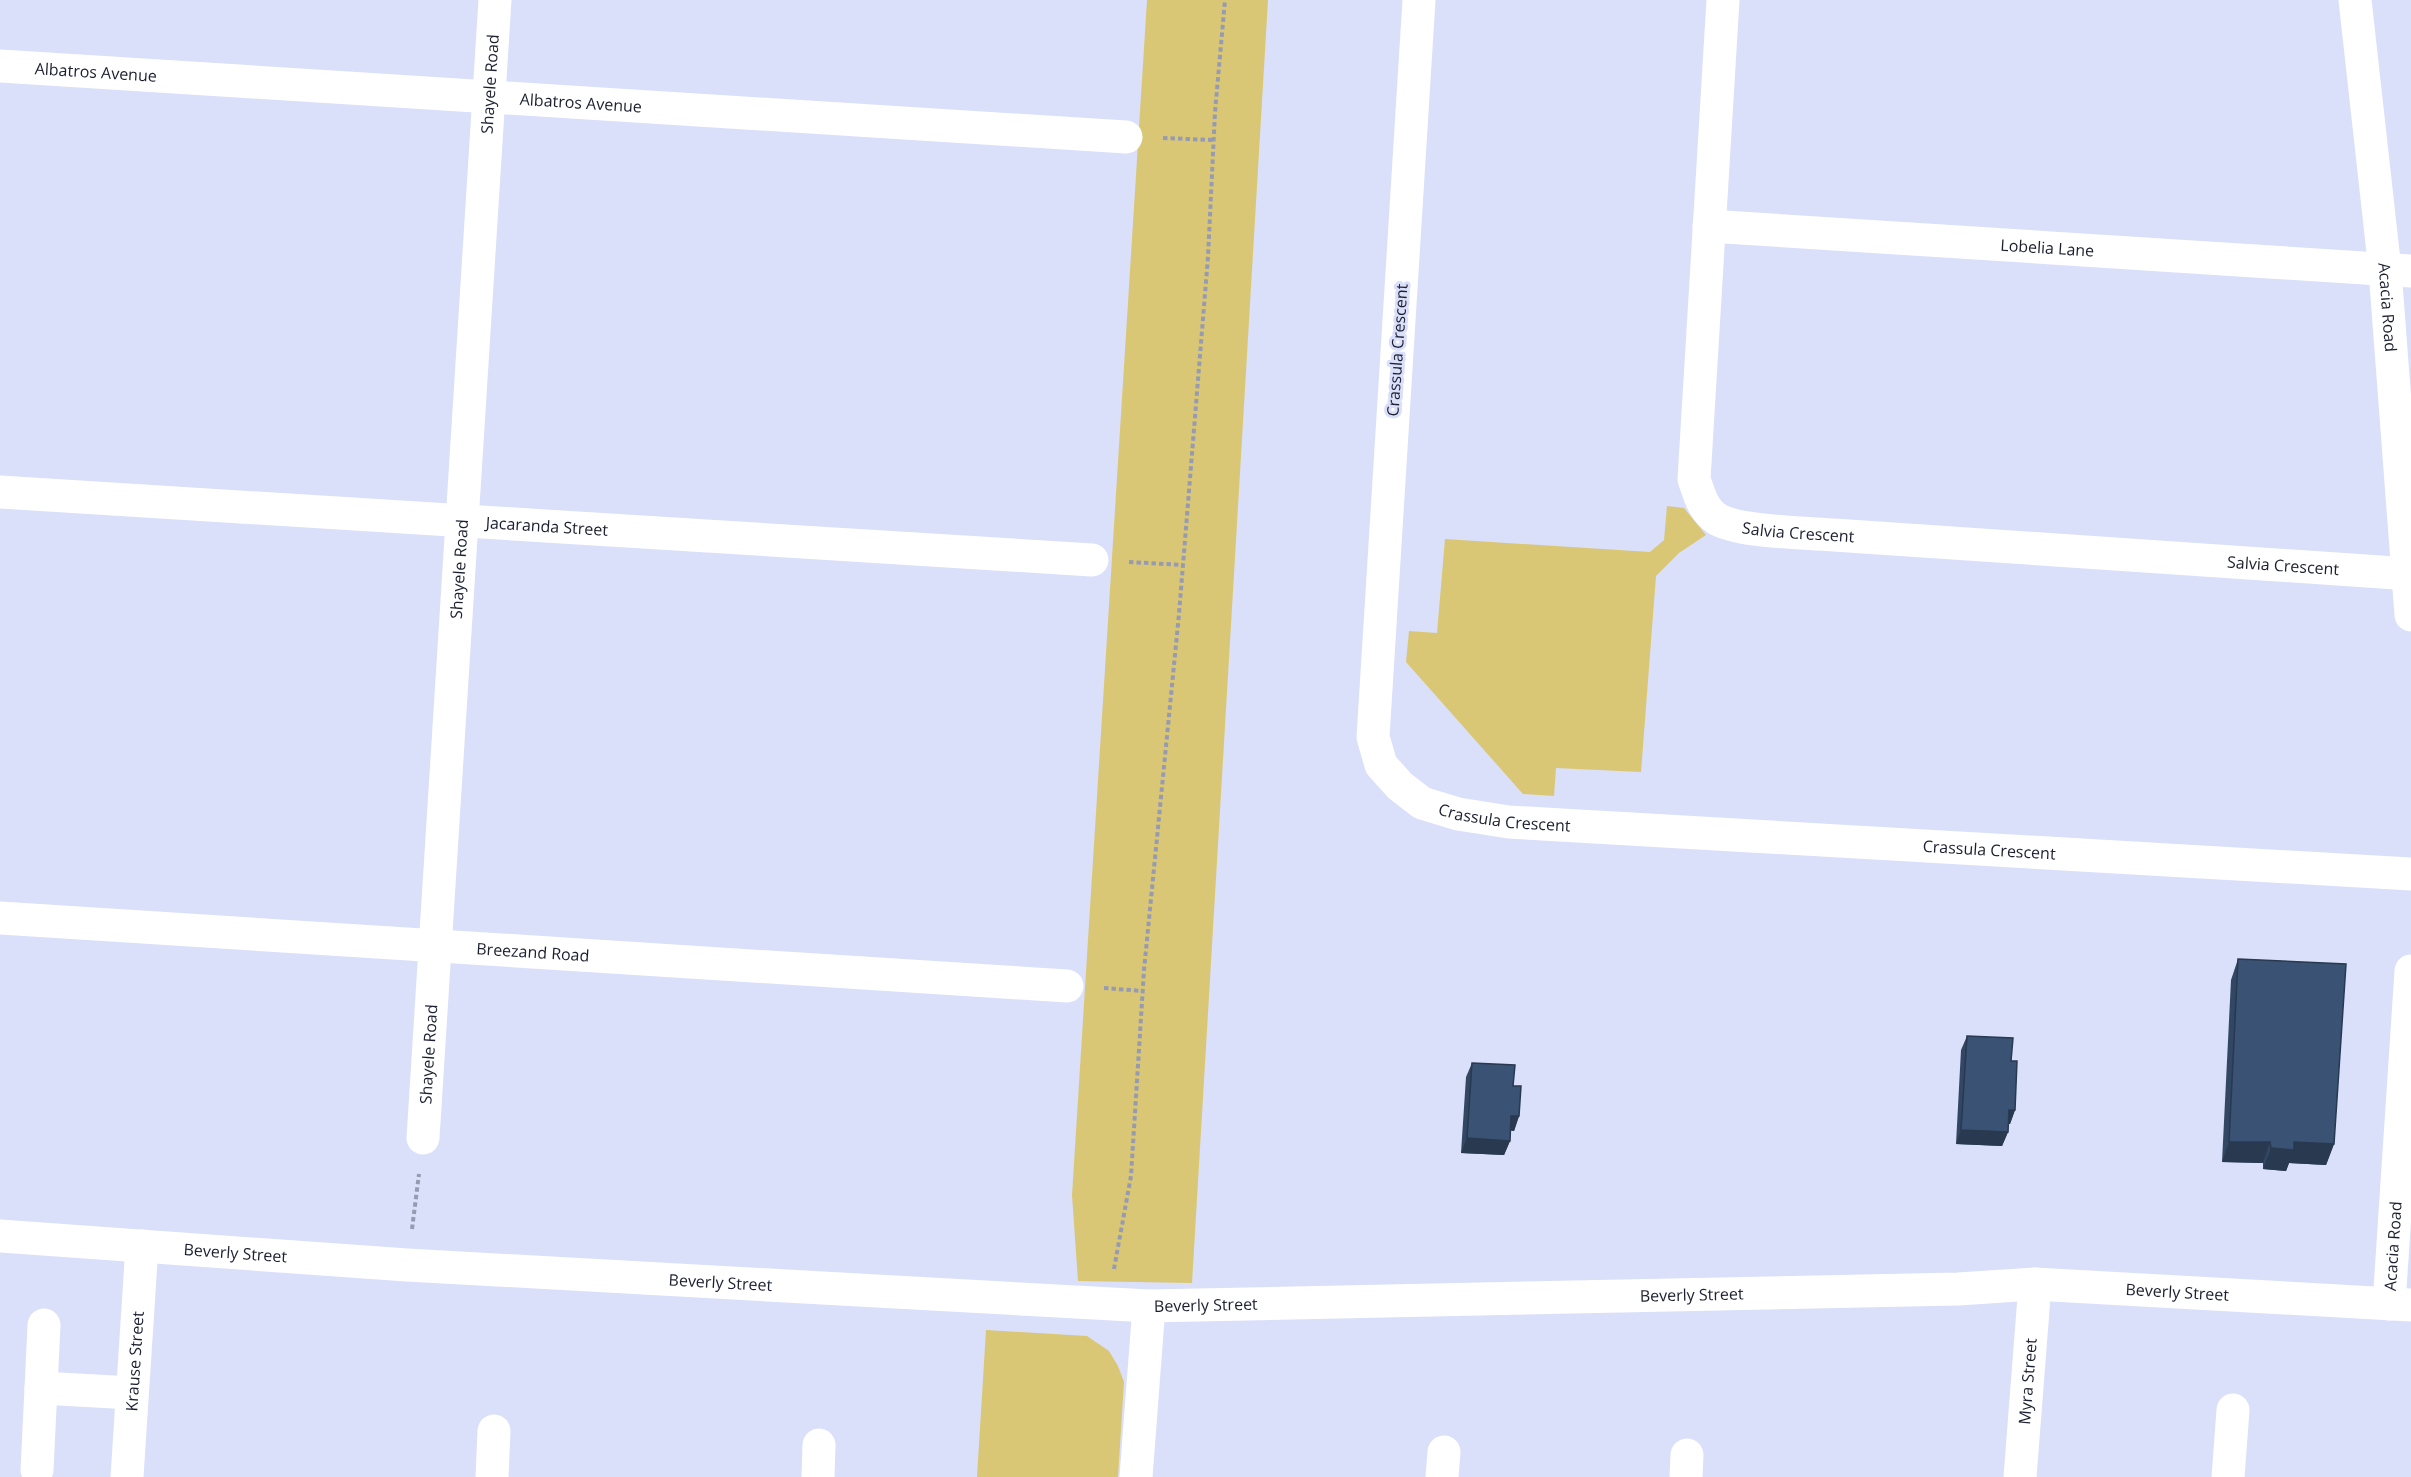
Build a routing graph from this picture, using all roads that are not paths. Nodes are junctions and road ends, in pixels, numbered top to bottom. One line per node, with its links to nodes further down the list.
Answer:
1 (495, 0): 6 (street, Shayele Road)
2 (1419, 0): 15 (street, Crassula Crescent)
3 (1724, 0): 8 (street, Salvia Crescent)
4 (2355, 0): 9 (street, Acacia Road)
5 (0, 66): 6 (street, Albatros Avenue)
6 (489, 97): 7 (street, Albatros Avenue); 11 (street, Shayele Road)
7 (1126, 137)
8 (1709, 226): 9 (street, Lobelia Lane); 13 (street, Salvia Crescent)
9 (2398, 271): 13 (street, Acacia Road)
10 (0, 492): 11 (street, Jacaranda Street)
11 (462, 521): 12 (street, Jacaranda Street); 17 (street, Shayele Road)
12 (1092, 560)
13 (2410, 574): 14 (street, Acacia Road)
14 (2411, 615)
15 (2411, 874)
16 (0, 918): 17 (street, Breezand Road)
17 (435, 946): 19 (street, Breezand Road); 20 (street, Shayele Road)
18 (2411, 971): 24 (street, Acacia Road)
19 (1067, 986)
20 (423, 1138)
21 (0, 1236): 22 (street, Beverly Street)
22 (142, 1246): 25 (street, Beverly Street); 28 (street, Krause Street)
23 (2035, 1284): 24 (street, Beverly Street); 25 (street, Beverly Street); 37 (street, Myra Street)
24 (2400, 1305)
25 (1149, 1306): 36 (street)
26 (44, 1325): 27 (street)
27 (41, 1388): 28 (street); 32 (street)
28 (132, 1393): 33 (street, Krause Street)
29 (2233, 1410): 38 (street)
30 (494, 1431): 34 (street)
31 (819, 1445): 35 (street)
32 (37, 1470)
33 (127, 1477)
34 (492, 1477)
35 (818, 1477)
36 (1136, 1477)
37 (2020, 1477)
38 (2228, 1477)

